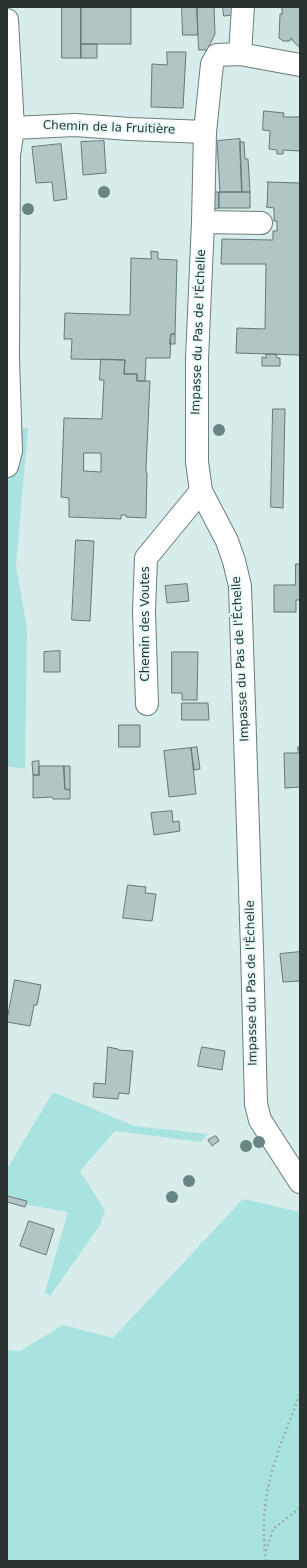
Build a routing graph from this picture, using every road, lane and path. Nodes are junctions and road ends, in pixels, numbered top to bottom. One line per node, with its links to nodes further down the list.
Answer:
1 (243, 7): 3 (street)
2 (7, 20): 5 (street)
3 (240, 54): 4 (street); 6 (street, Impasse du Pas de l'Échelle)
4 (300, 65)
5 (13, 128): 6 (street, Chemin de la Fruitière); 9 (street)
6 (206, 132): 7 (street, Impasse du Pas de l'Échelle)
7 (203, 222): 8 (street); 10 (street, Impasse du Pas de l'Échelle)
8 (261, 223)
9 (7, 466)
10 (201, 491): 11 (street, Chemin des Voutes); 12 (street, Impasse du Pas de l'Échelle)
11 (147, 704)
12 (300, 1182)
13 (300, 1394): 15 (path)
14 (300, 1508): 15 (path)
15 (265, 1554): 16 (path)
16 (266, 1561)

